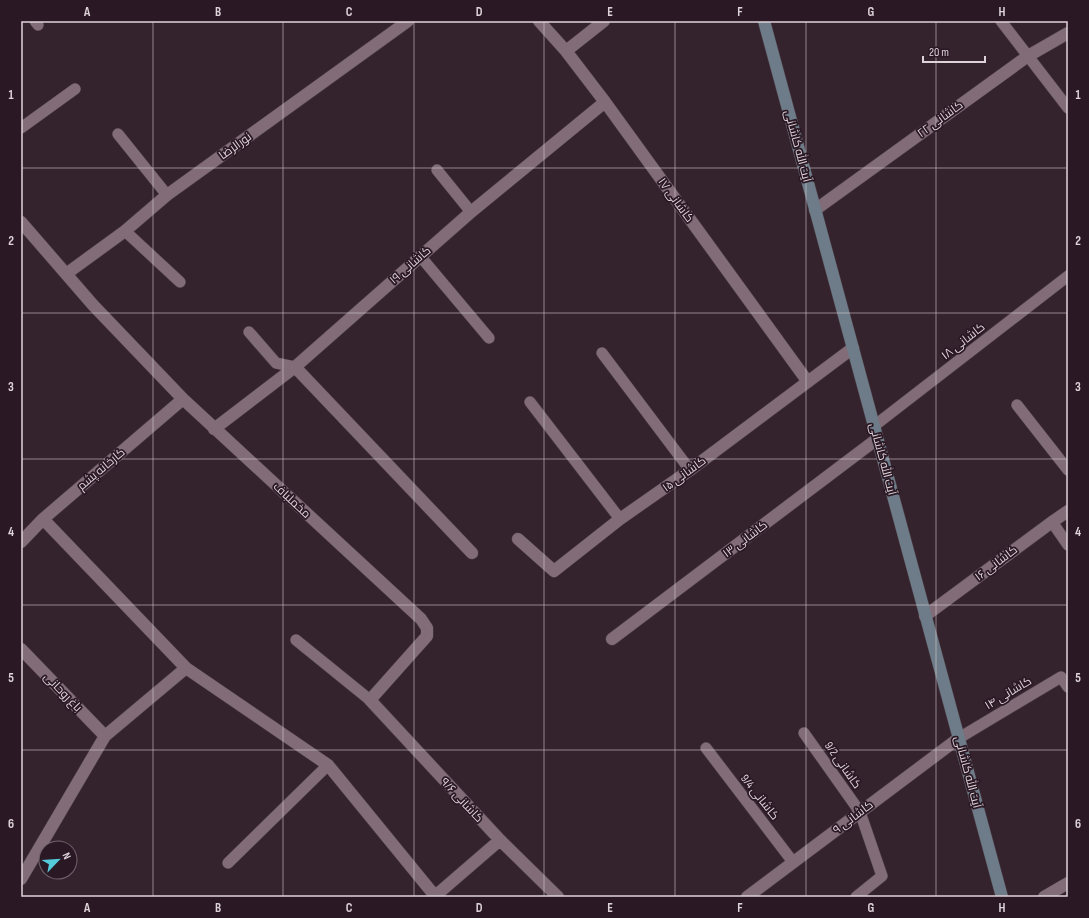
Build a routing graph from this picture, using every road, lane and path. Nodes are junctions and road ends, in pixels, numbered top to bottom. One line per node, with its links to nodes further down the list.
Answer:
1 (408, 21): 15 (street, نورالرضا)
2 (539, 21): 7 (street, کاشانی ۱۷)
3 (604, 21): 7 (street)
4 (764, 21): 16 (main road, آیت الله کاشانی)
5 (1001, 21): 8 (lane)
6 (1068, 33): 8 (street, کاشانی ۲۲)
7 (566, 51): 10 (street, کاشانی ۱۷)
8 (1028, 56): 11 (lane); 16 (street, کاشانی ۲۲)
9 (75, 89): 12 (lane)
10 (605, 102): 17 (street, کاشانی ۱۹); 29 (street, کاشانی ۱۷)
11 (1068, 108)
12 (21, 128)
13 (118, 134): 15 (lane)
14 (437, 170): 17 (lane)
15 (167, 195): 19 (street, نورالرضا)
16 (815, 210): 26 (main road, آیت الله کاشانی)
17 (471, 212): 20 (street, کاشانی ۱۹)
18 (21, 222): 21 (street, مخملباف)
19 (125, 231): 21 (street, نورالرضا); 23 (lane)
20 (420, 256): 25 (lane); 28 (street, کاشانی ۱۹)
21 (66, 274): 30 (street, مخملباف)
22 (1068, 276): 33 (lane, کاشانی ۱۸)
23 (180, 282)
24 (249, 332): 28 (lane)
25 (489, 338)
26 (853, 348): 29 (street, کاشانی ۱۵); 33 (main road, آیت الله کاشانی)
27 (602, 353): 36 (lane)
28 (295, 367): 34 (street, کاشانی ۱۹); 45 (street)
29 (808, 382): 36 (street, کاشانی ۱۵)
30 (183, 399): 34 (street, مخملباف); 40 (street, کارخانه پشم)
31 (530, 402): 39 (lane)
32 (1017, 405): 37 (lane)
33 (874, 426): 35 (main road, آیت الله کاشانی)
34 (214, 429): 52 (street, مخملباف)
35 (878, 439): 46 (main road, آیت الله کاشانی); 47 (street, کاشانی ۱۳)
36 (690, 470): 39 (street, کاشانی ۱۵)
37 (1068, 470)
38 (1068, 511): 41 (street, کاشانی ۱۶)
39 (620, 519): 42 (street, کاشانی ۱۵)
40 (42, 520): 43 (street, کارخانه پشم); 50 (street)
41 (1052, 522): 44 (lane); 46 (street, کاشانی ۱۶)
42 (518, 539)
43 (21, 542)
44 (1068, 545)
45 (472, 553)
46 (925, 616): 55 (main road, آیت الله کاشانی)
47 (612, 639)
48 (296, 640): 52 (lane)
49 (21, 649): 54 (street, باغ روحانی)
50 (186, 668): 54 (street); 57 (street)
51 (1068, 687): 55 (lane, کاشانی ۱۴)
52 (370, 700): 59 (street, کاشانی ۹/۶)
53 (804, 733): 58 (lane, کاشانی 9/2)
54 (105, 736): 62 (street)
55 (959, 738): 58 (street, کاشانی ۹); 68 (main road, آیت الله کاشانی)
56 (706, 748): 60 (lane, کاشانی 9/4)
57 (328, 765): 61 (lane); 64 (street)
58 (860, 812): 60 (street, کاشانی ۹); 67 (lane, کاشانی 9/2)
59 (500, 840): 64 (street); 65 (street, کاشانی ۹/۶)
60 (794, 862): 66 (street, کاشانی ۹)
61 (228, 863)
62 (21, 879)
63 (1068, 883): 69 (street)
64 (434, 897)
65 (558, 897)
66 (747, 897)
67 (856, 897)
68 (1002, 897)
69 (1046, 897)

